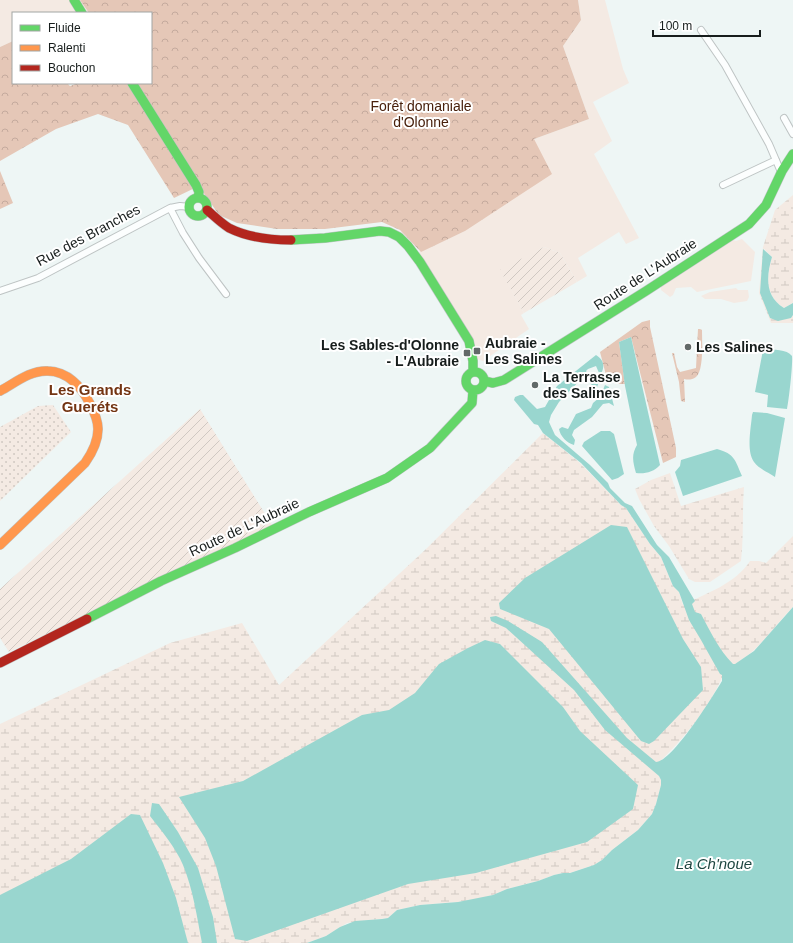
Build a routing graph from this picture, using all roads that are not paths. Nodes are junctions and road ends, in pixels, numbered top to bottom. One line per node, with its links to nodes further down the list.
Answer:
1 (74, 0): 2 (street)
2 (81, 12)
3 (701, 30): 8 (street)
4 (133, 84): 11 (street)
5 (784, 118): 6 (street)
6 (793, 134)
7 (793, 154): 9 (street, Route de L'Aubraie)
8 (776, 160): 9 (street); 10 (street)
9 (781, 172): 18 (street, Route de L'Aubraie)
10 (723, 185)
11 (198, 198): 12 (street); 14 (street)
12 (190, 207): 13 (street, Rue des Branches); 14 (street)
13 (170, 208): 15 (street, Rue des Branches); 16 (street)
14 (207, 210): 17 (street)
15 (0, 291)
16 (226, 294)
17 (473, 372): 18 (street); 19 (street)
18 (484, 381): 19 (street)
19 (473, 390): 22 (street, Route de L'Aubraie)
20 (0, 391): 21 (street)
21 (0, 545)
22 (0, 663)

